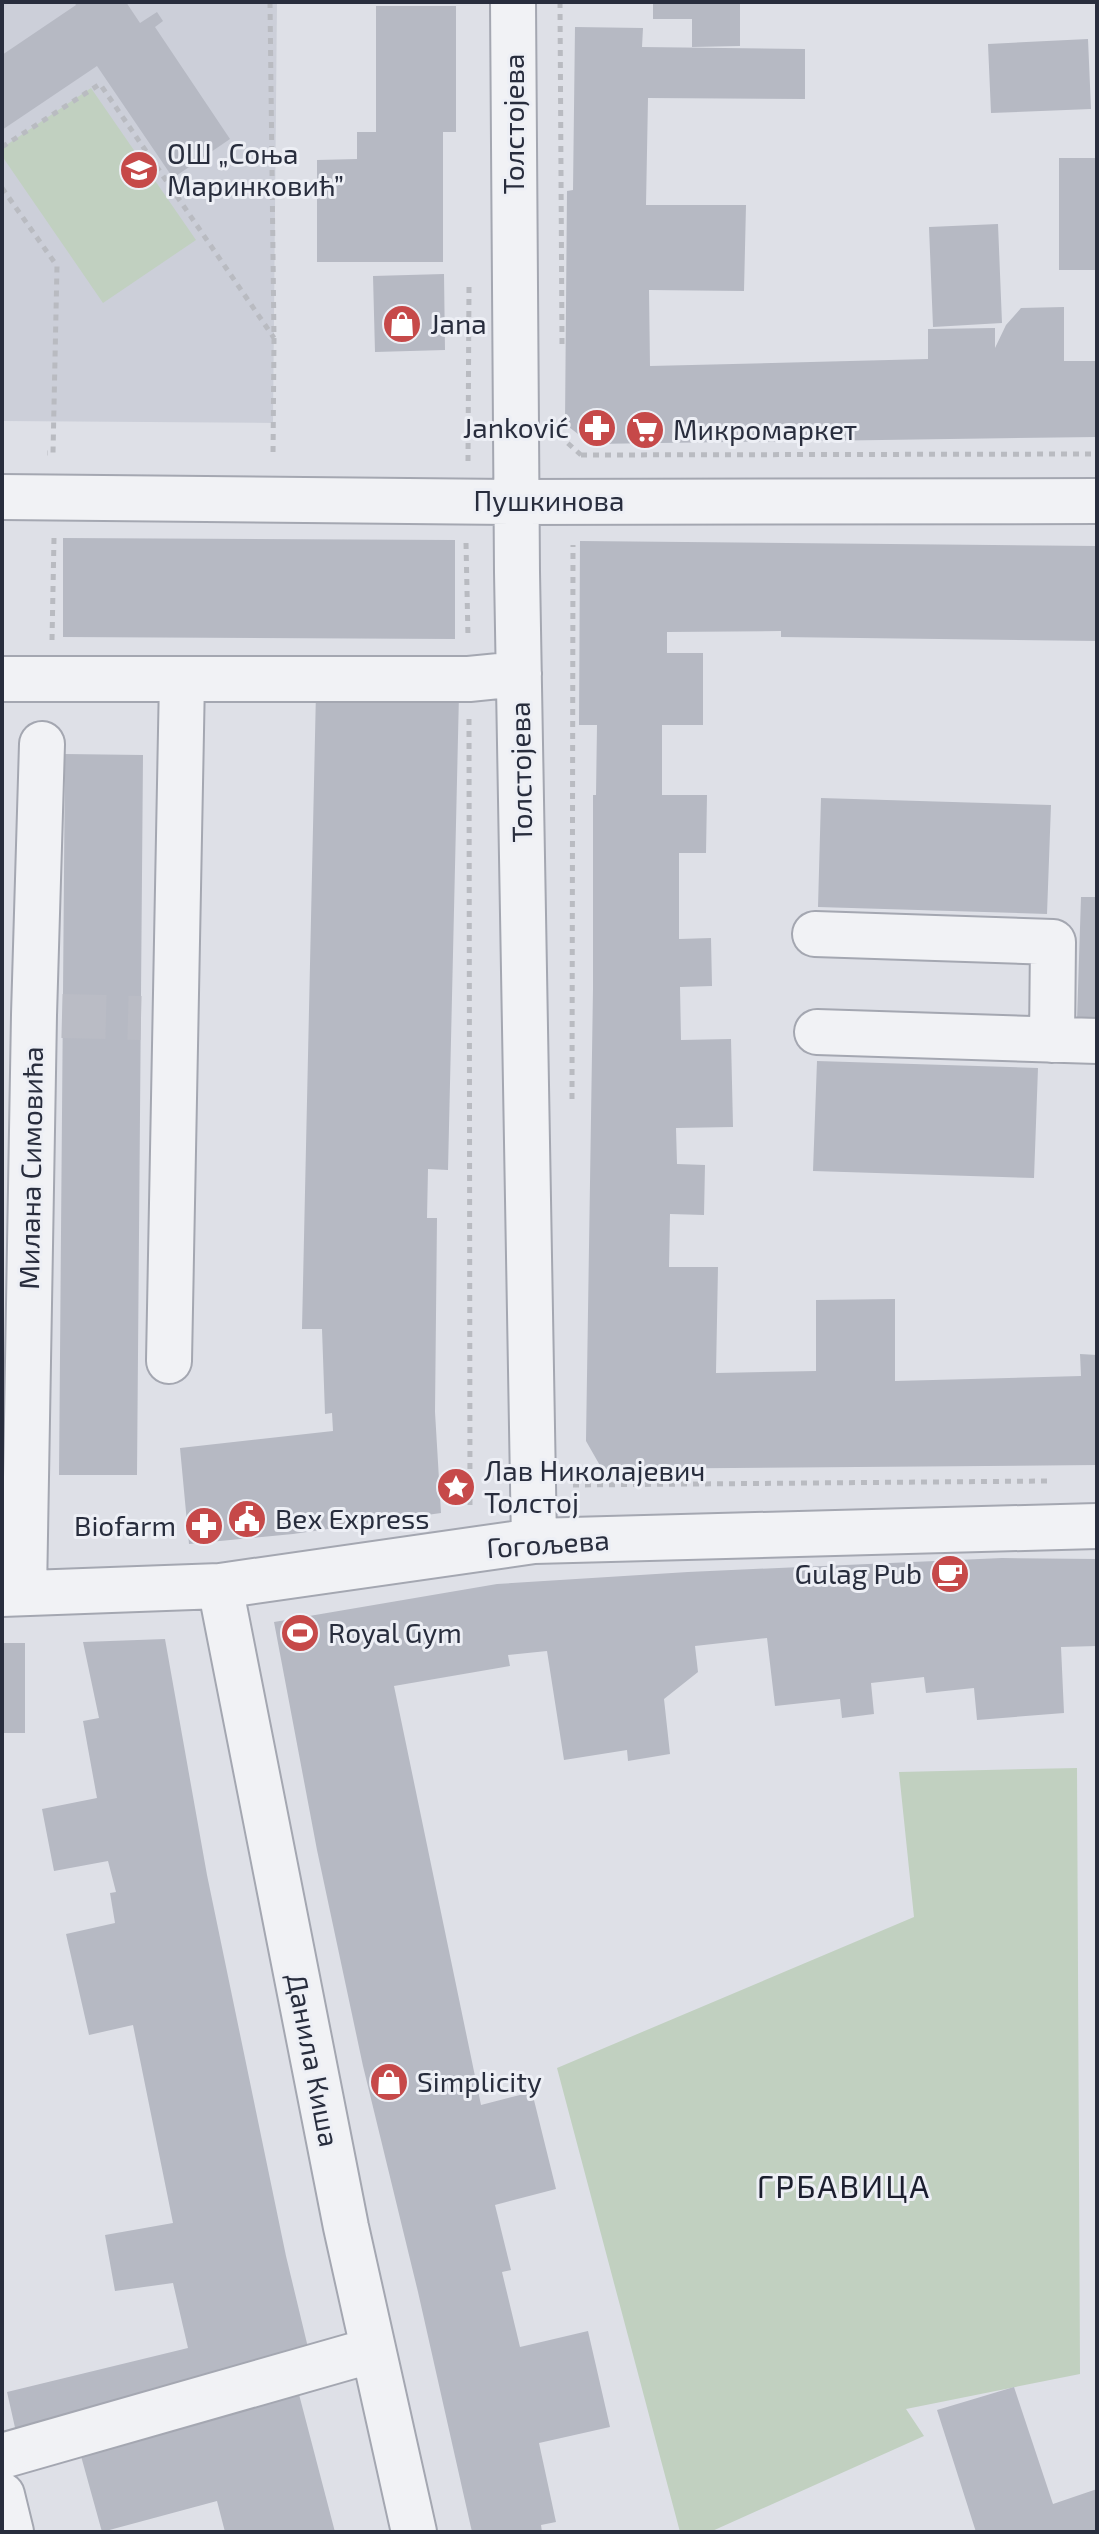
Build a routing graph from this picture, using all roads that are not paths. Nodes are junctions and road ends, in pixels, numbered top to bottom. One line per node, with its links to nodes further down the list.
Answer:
1 (513, 2): 4 (street, Толстојева)
2 (2, 497): 4 (street, Пушкинова)
3 (1097, 501): 4 (street, Пушкинова)
4 (516, 502): 5 (street, Толстојева)
5 (519, 674): 7 (street); 15 (street, Толстојева)
6 (2, 679): 7 (street)
7 (182, 679): 13 (street)
8 (42, 744): 17 (street, Милана Симовића)
9 (815, 934): 11 (street)
10 (817, 1032): 11 (street)
11 (1052, 1040): 12 (street)
12 (1097, 1041)
13 (169, 1361)
14 (1097, 1526): 15 (street, Гогољева)
15 (534, 1541): 16 (street, Гогољева)
16 (220, 1586): 17 (street, Гогољева); 18 (street, Данила Киша)
17 (13, 1593)
18 (373, 2350): 19 (street); 22 (street, Данила Киша)
19 (2, 2456)
20 (2, 2495): 21 (street)
21 (11, 2532)
22 (414, 2532)

